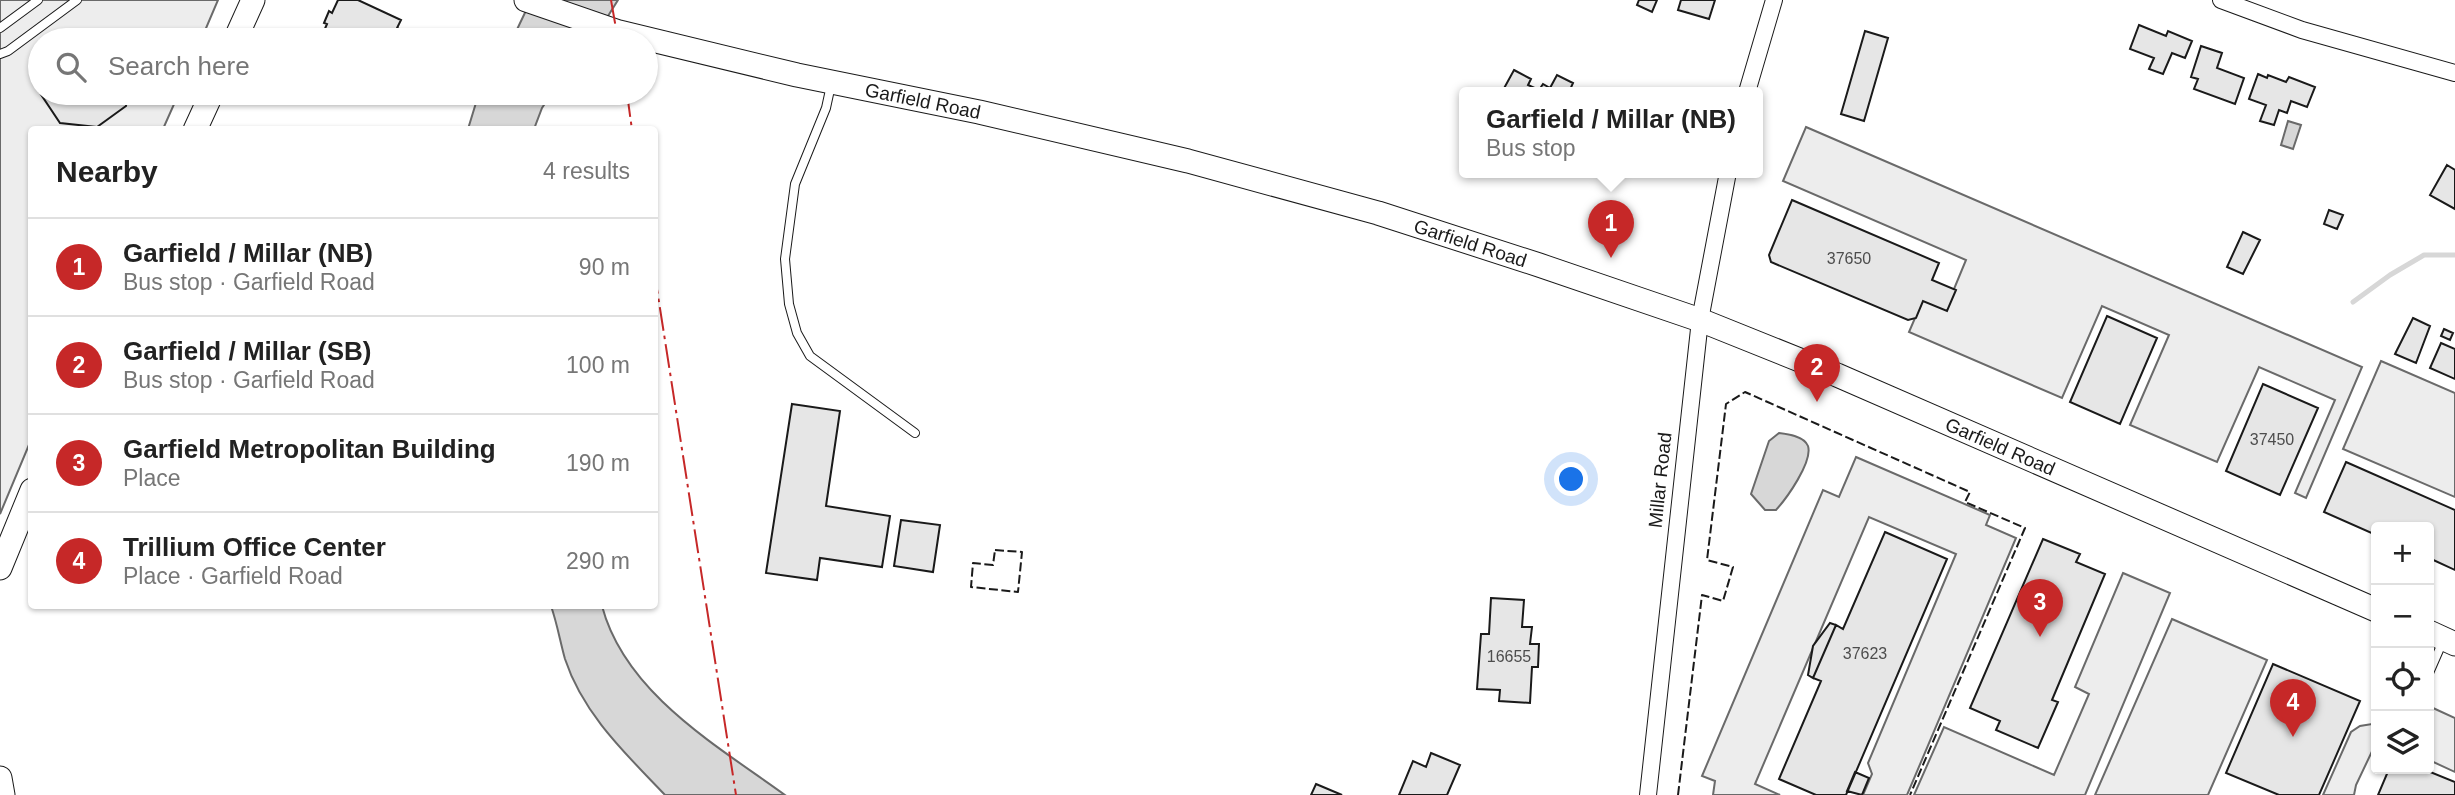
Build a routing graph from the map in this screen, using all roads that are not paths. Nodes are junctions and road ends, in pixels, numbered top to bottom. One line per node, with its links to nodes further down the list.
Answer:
1 (38, 0): 7 (lane)
2 (76, 0): 8 (lane)
3 (254, 0): 9 (main road)
4 (526, 0): 10 (main road, Garfield Road)
5 (1774, 0): 16 (street)
6 (2221, 0): 14 (street)
7 (0, 28)
8 (39, 28)
9 (241, 28)
10 (607, 28)
11 (28, 36): 13 (lane)
12 (658, 41): 15 (main road, Garfield Road)
13 (0, 54)
14 (2455, 73)
15 (831, 82): 20 (main road, Garfield Road); 21 (lane)
16 (1748, 87)
17 (206, 105): 18 (main road)
18 (197, 126)
19 (1727, 178): 20 (street, Millar Road)
20 (1700, 320): 24 (main road, Garfield Road); 29 (street, Millar Road)
21 (915, 433)
22 (28, 500): 23 (main road)
23 (0, 568)
24 (2371, 608)
25 (2442, 638): 26 (lane)
26 (2434, 660)
27 (0, 778): 28 (main road)
28 (3, 795)
29 (1648, 795)

